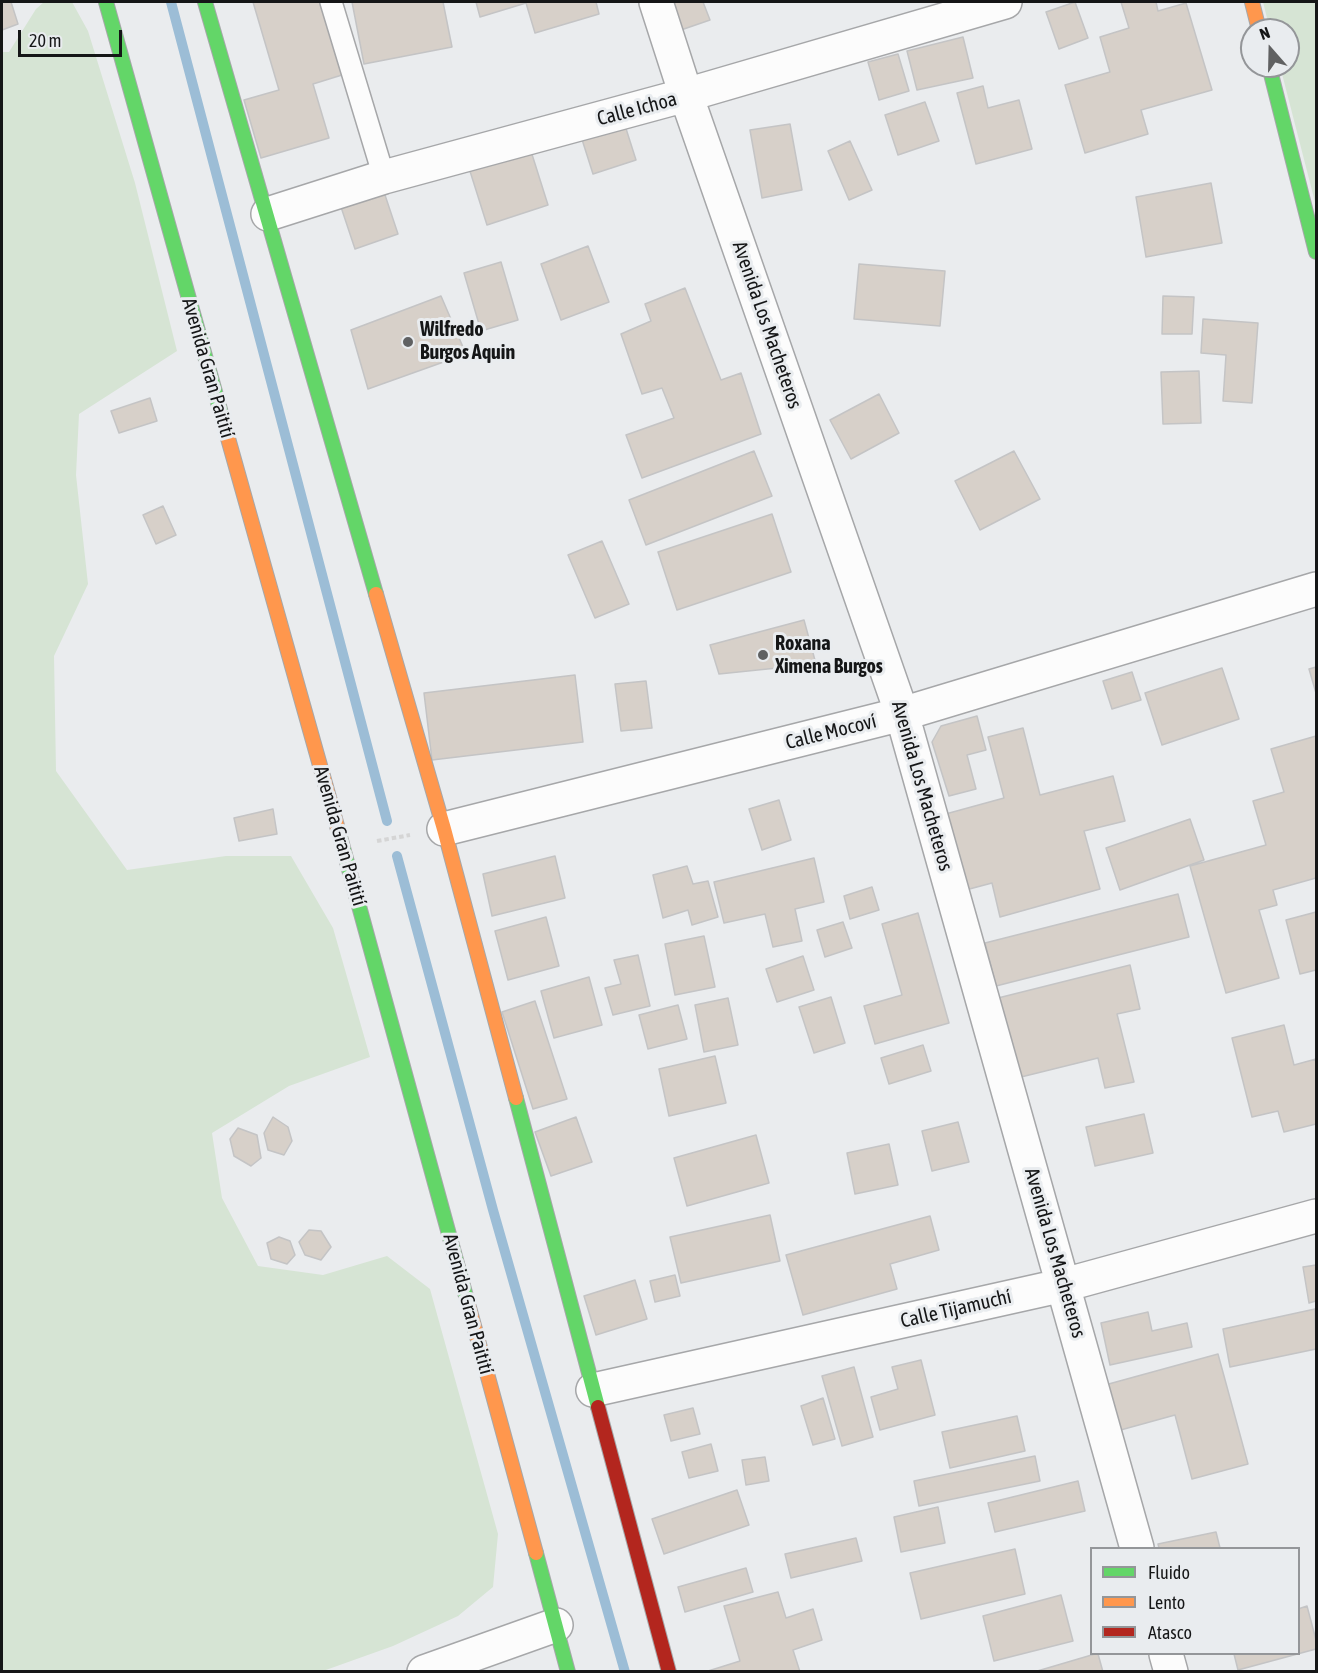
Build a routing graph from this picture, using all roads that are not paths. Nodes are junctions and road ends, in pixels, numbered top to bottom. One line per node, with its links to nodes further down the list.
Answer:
1 (105, 2): 20 (street, Avenida Gran Paitití)
2 (205, 2): 11 (street)
3 (331, 2): 10 (lane)
4 (656, 2): 9 (street, Avenida Los Macheteros)
5 (1005, 2): 9 (street, Calle Ichoa)
6 (1252, 2): 7 (street)
7 (1256, 18)
8 (1272, 78): 12 (street)
9 (686, 95): 10 (street, Calle Ichoa); 14 (street, Avenida Los Macheteros)
10 (384, 177): 11 (street, Calle Ichoa)
11 (268, 214): 15 (street)
12 (1317, 252)
13 (1317, 589): 14 (street, Calle Mocoví)
14 (902, 714): 15 (street, Calle Mocoví); 17 (street, Avenida Los Macheteros)
15 (444, 829): 18 (street)
16 (1317, 1216): 17 (street, Calle Tijamuchí)
17 (1064, 1285): 18 (street, Calle Tijamuchí); 19 (street, Avenida Los Macheteros)
18 (593, 1390): 24 (street)
19 (1137, 1547)
20 (556, 1625): 22 (street); 23 (street, Avenida Gran Paitití)
21 (1167, 1655): 25 (street)
22 (424, 1671)
23 (568, 1671)
24 (669, 1671)
25 (1171, 1671)

